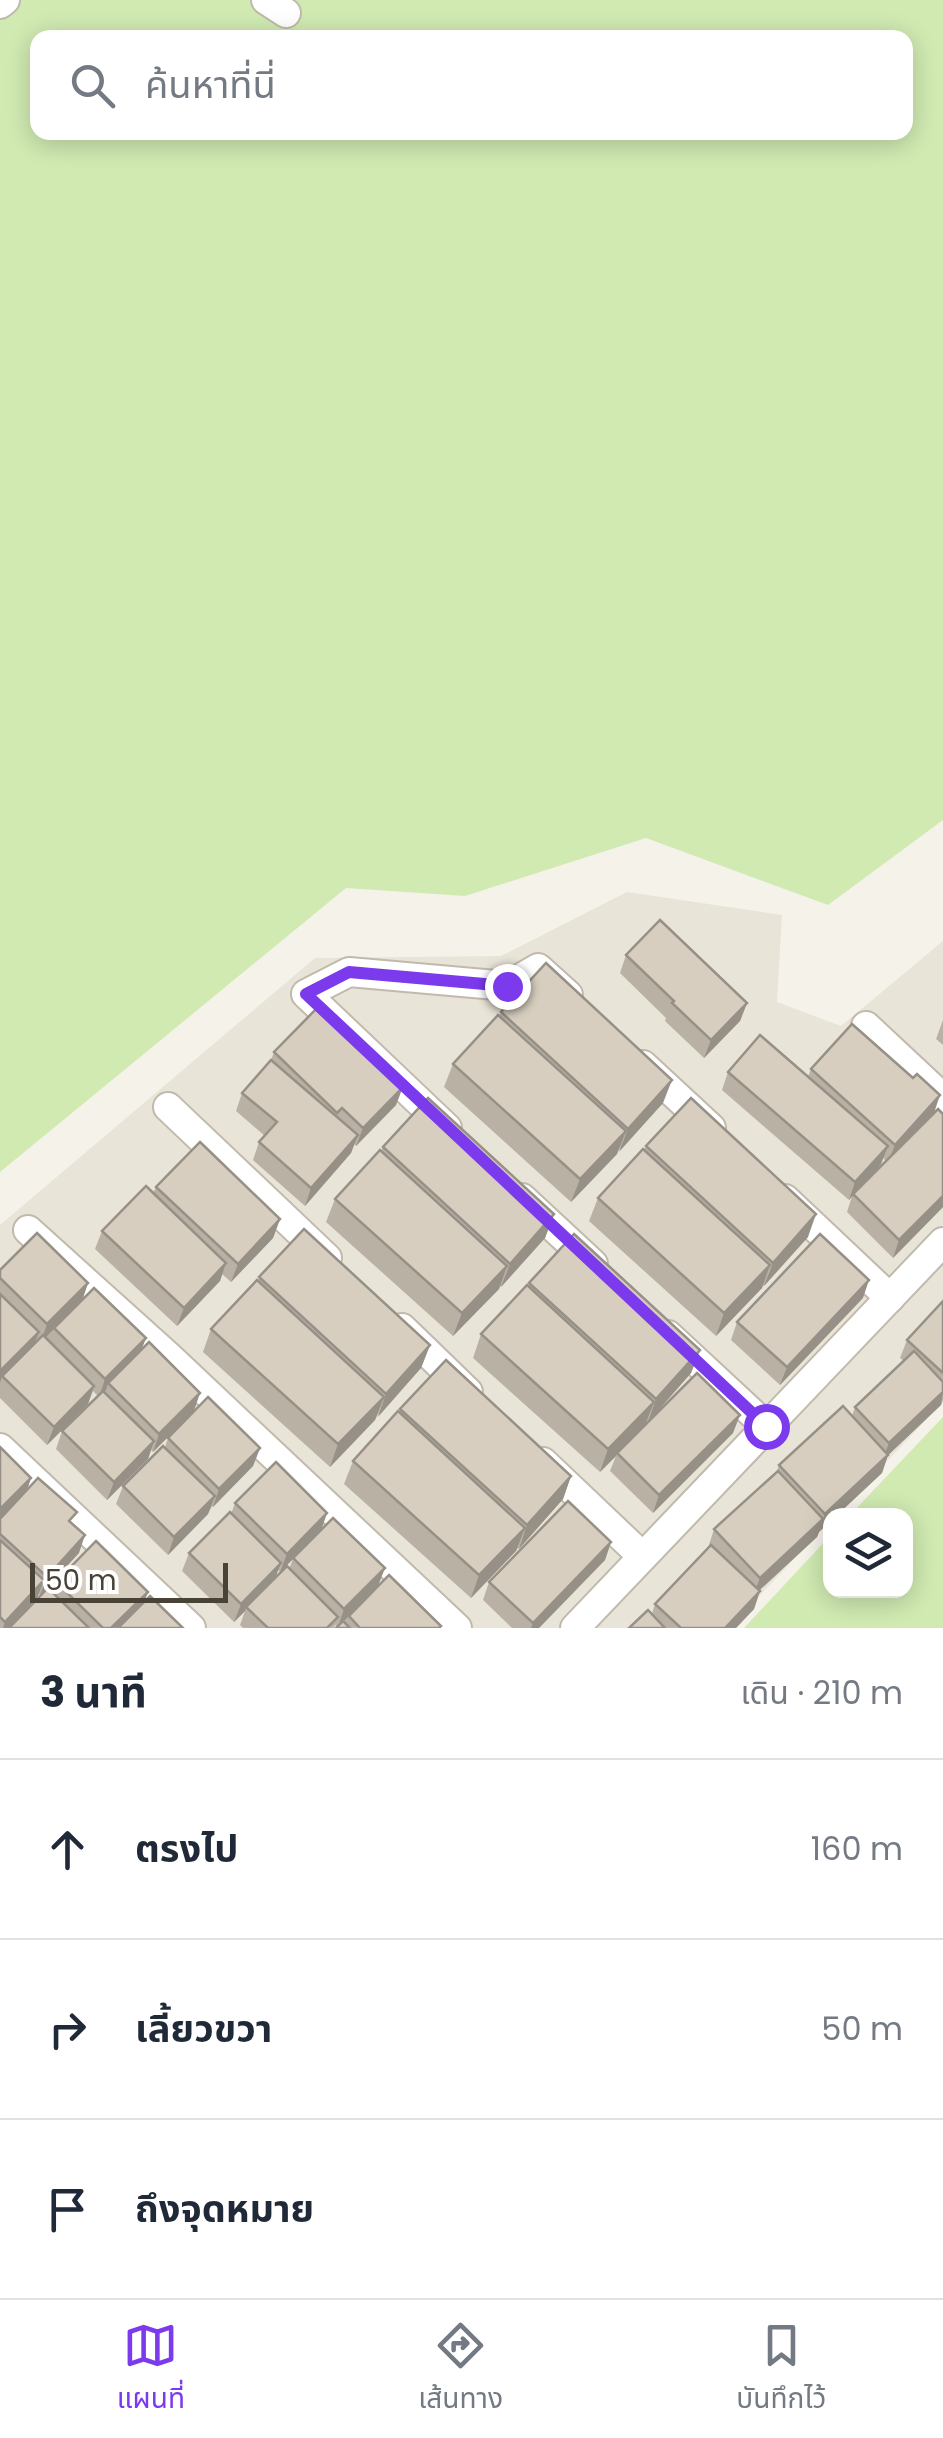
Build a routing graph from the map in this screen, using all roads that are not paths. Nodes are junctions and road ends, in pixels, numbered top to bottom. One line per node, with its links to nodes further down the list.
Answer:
1 (594, 1020): 6 (street)
2 (866, 1026): 4 (street)
3 (622, 1046): 7 (street)
4 (943, 1098)
5 (168, 1108): 12 (street)
6 (464, 1144)
7 (735, 1151)
8 (764, 1178): 14 (street)
9 (507, 1184): 13 (street)
10 (28, 1230): 23 (street)
11 (943, 1242): 14 (street)
12 (341, 1271)
13 (608, 1278)
14 (890, 1298): 18 (street)
15 (384, 1312): 17 (street)
16 (651, 1318): 18 (street)
17 (484, 1407)
18 (766, 1426): 21 (street)
19 (0, 1448): 22 (street)
20 (528, 1448): 21 (street)
21 (642, 1556): 24 (street)
22 (190, 1628)
23 (457, 1628)
24 (575, 1628)

